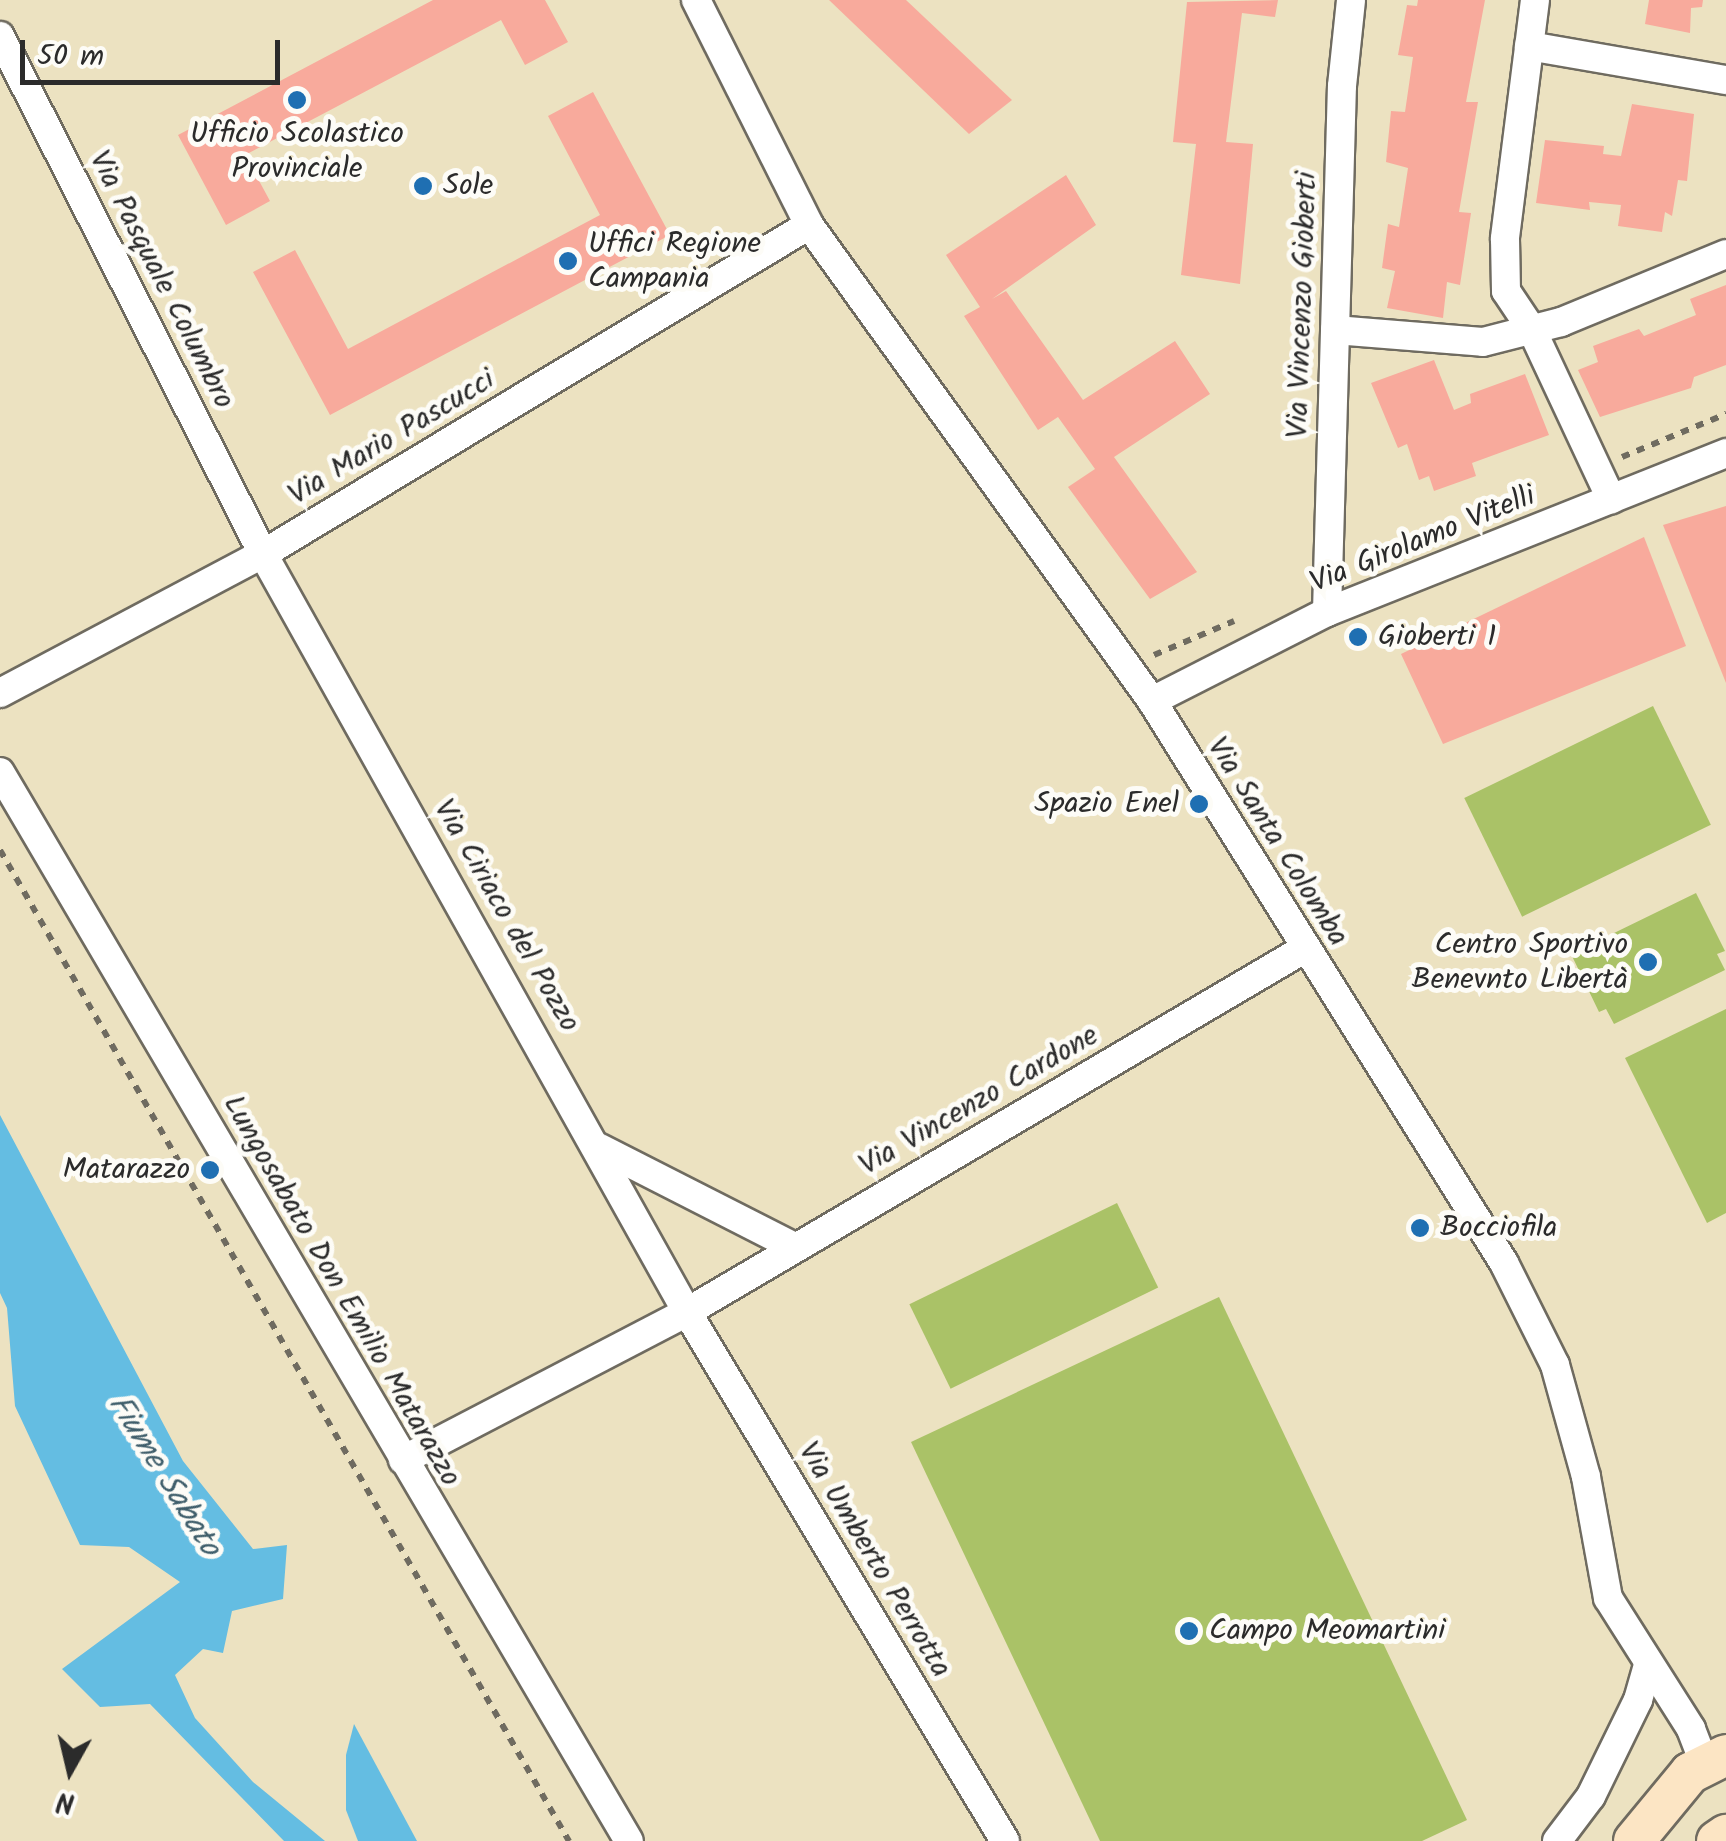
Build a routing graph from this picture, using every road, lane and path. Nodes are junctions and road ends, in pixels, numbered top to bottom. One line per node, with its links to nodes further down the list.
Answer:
1 (696, 0): 7 (street, Via Santa Colomba)
2 (1351, 0): 9 (street, Via Vincenzo Gioberti)
3 (1535, 0): 5 (street)
4 (0, 36): 13 (street, Via Pasquale Columbro)
5 (1529, 46): 6 (street); 10 (street)
6 (1726, 80)
7 (809, 225): 13 (street, Via Mario Pascucci); 16 (street, Via Santa Colomba)
8 (1726, 254): 10 (street)
9 (1335, 330): 10 (street); 14 (street, Via Vincenzo Gioberti)
10 (1532, 330): 12 (street)
11 (1726, 453): 12 (street, Via Girolamo Vitelli)
12 (1611, 499): 14 (street, Via Girolamo Vitelli)
13 (263, 554): 17 (street, Via Mario Pascucci); 22 (street, Via Ciriaco del Pozzo)
14 (1327, 612): 18 (street, Via Girolamo Vitelli)
15 (1241, 618): 16 (path)
16 (1118, 654): 18 (street, Via Santa Colomba)
17 (0, 693)
18 (1152, 701): 21 (street, Via Santa Colomba)
19 (0, 772): 25 (street, Lungosabato Don Emilio Matarazzo)
20 (0, 850): 30 (path)
21 (1304, 949): 23 (street, Via Vincenzo Cardone); 26 (street, Via Santa Colomba)
22 (600, 1148): 23 (street); 24 (street, Via Ciriaco del Pozzo)
23 (794, 1246): 24 (street, Via Vincenzo Cardone)
24 (687, 1312): 25 (street, Via Vincenzo Cardone); 32 (street, Via Umberto Perrotta)
25 (402, 1460): 31 (street, Lungosabato Don Emilio Matarazzo)
26 (1648, 1664): 27 (street, Via Santa Colomba); 33 (street)
27 (1719, 1769): 28 (street)
28 (1655, 1831)
29 (1726, 1834): 34 (street)
30 (568, 1841)
31 (629, 1841)
32 (1005, 1841)
33 (1557, 1841)
34 (1717, 1841)

